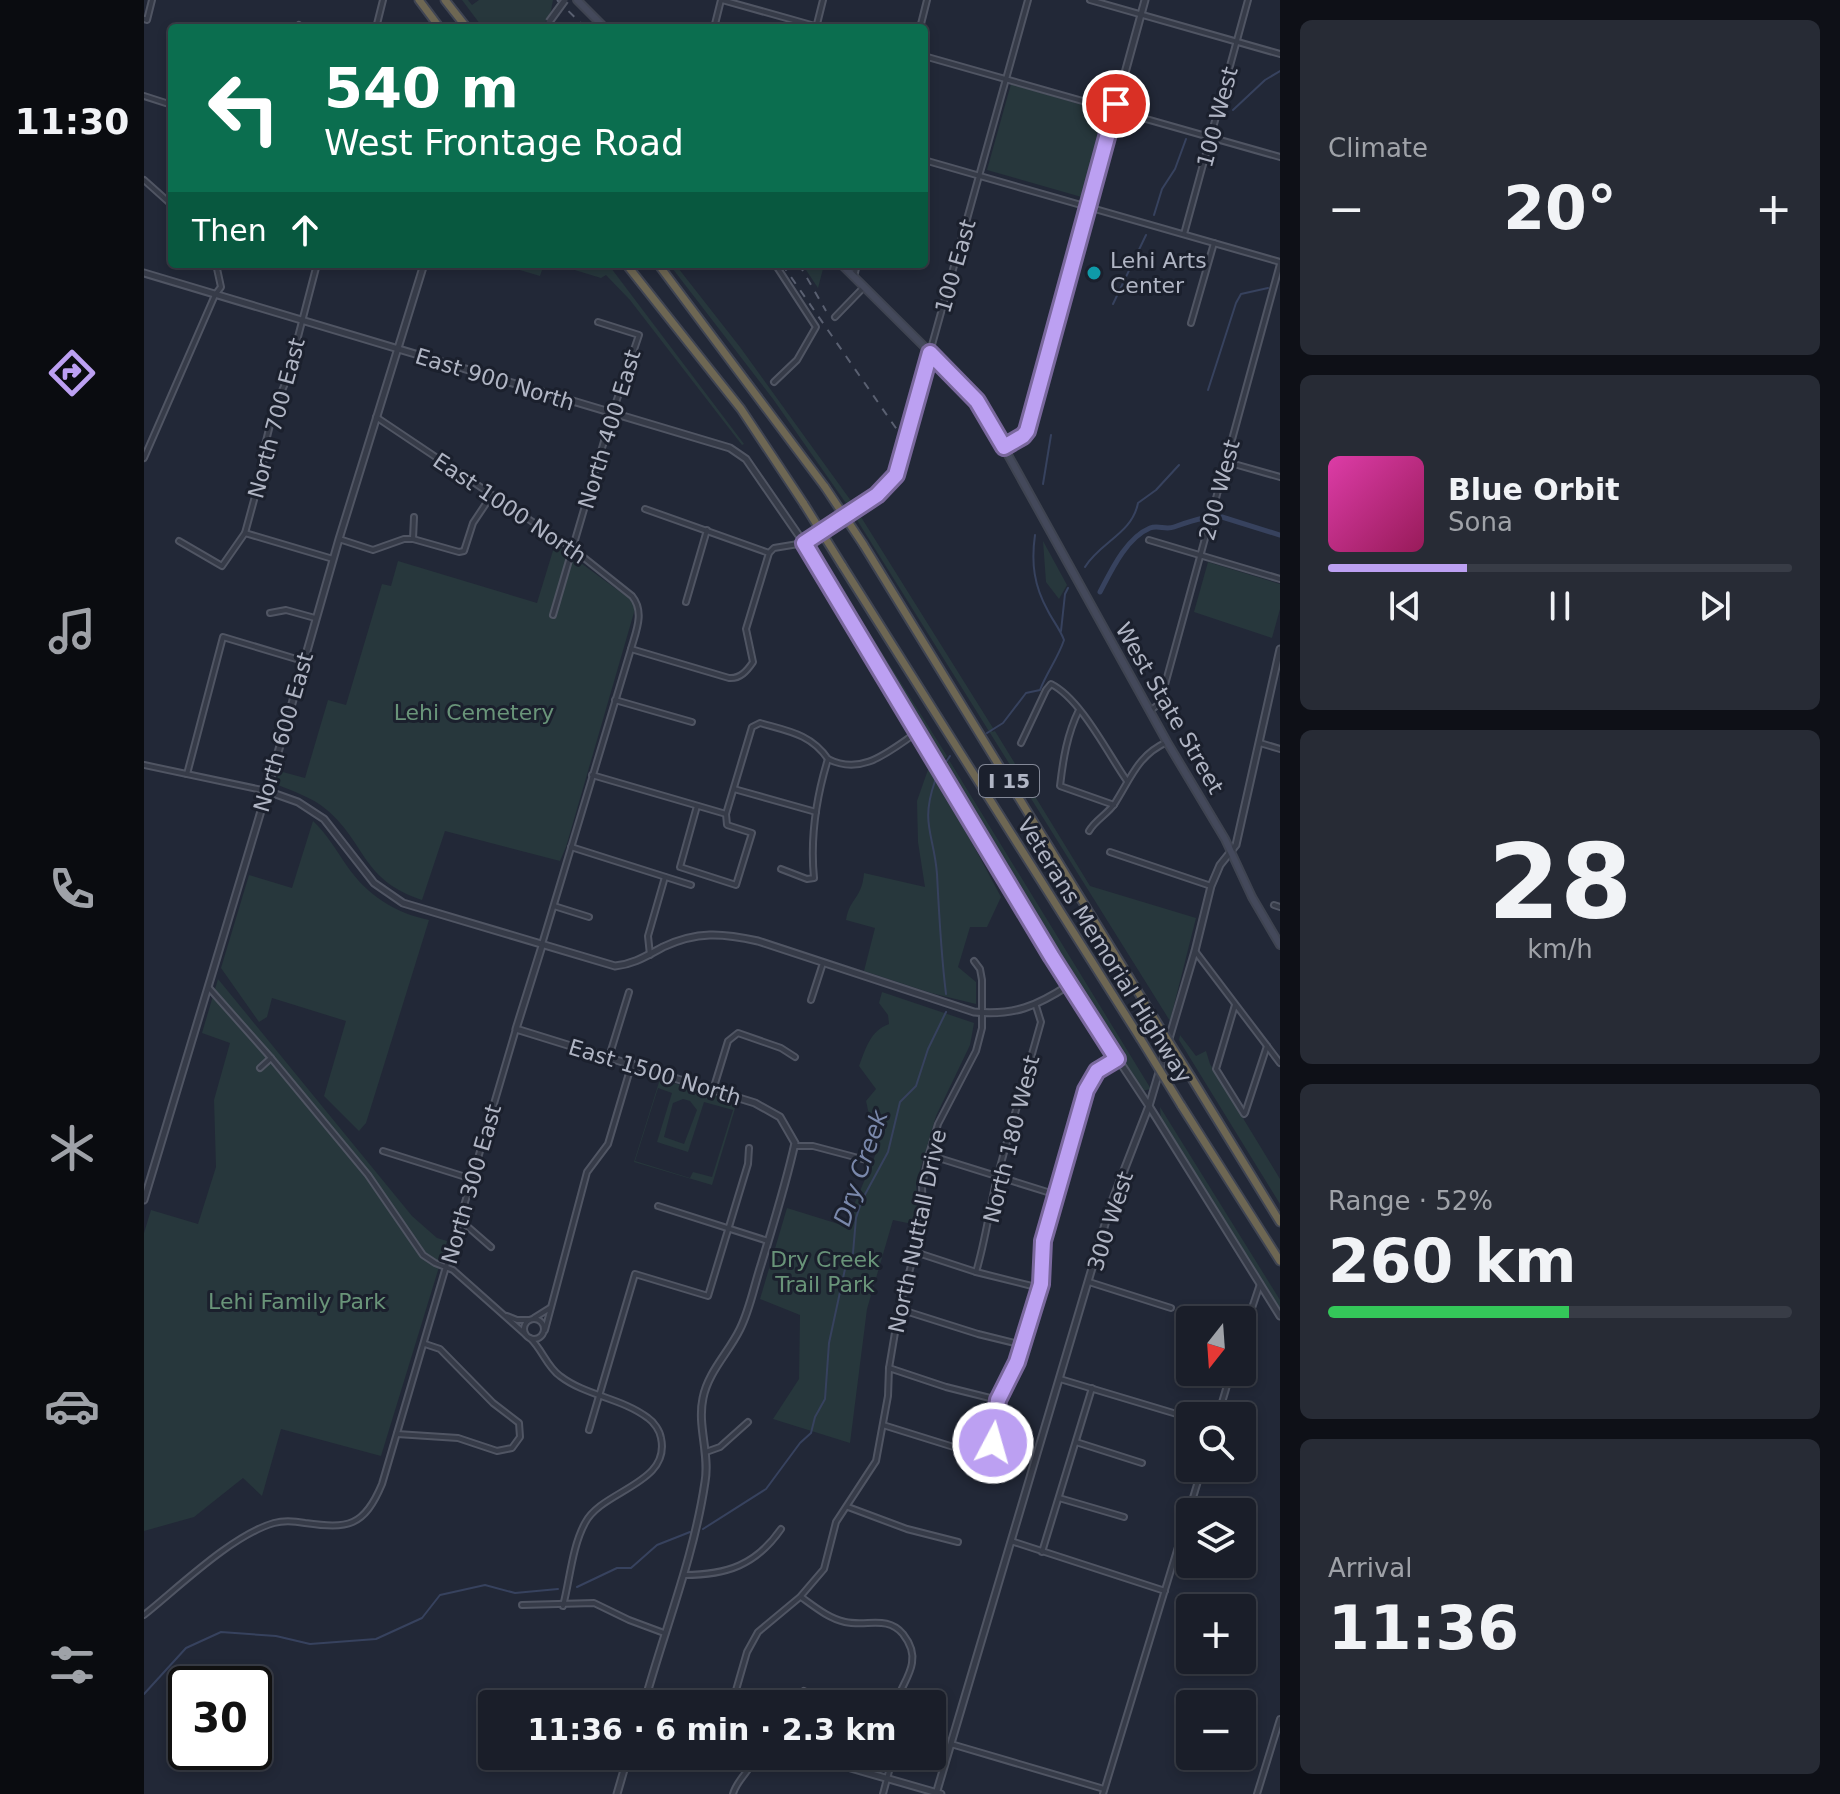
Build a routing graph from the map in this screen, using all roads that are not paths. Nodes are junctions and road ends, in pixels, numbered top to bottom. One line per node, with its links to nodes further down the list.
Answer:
1 (152, 0): 15 (street)
2 (383, 0): 16 (street)
3 (419, 0): 17 (highway)
4 (445, 0): 18 (highway)
5 (565, 0): 19 (street, bridge)
6 (577, 0): 20 (main road)
7 (722, 0): 21 (street); 22 (street)
8 (823, 0): 23 (street)
9 (927, 0): 24 (street)
10 (1028, 0): 28 (street, 100 East)
11 (1090, 0): 14 (street)
12 (1145, 0): 14 (street)
13 (1248, 0): 25 (street, 100 West)
14 (1141, 14): 25 (street); 31 (street)
15 (145, 20)
16 (377, 24)
17 (437, 24)
18 (464, 24)
19 (548, 24)
20 (601, 24)
21 (715, 24)
22 (807, 24)
23 (819, 24)
24 (921, 24)
25 (1237, 42): 26 (street); 32 (street, 100 West)
26 (1280, 54)
27 (928, 57): 28 (street)
28 (1007, 80): 31 (street); 35 (street, 100 East)
29 (144, 96): 30 (street)
30 (168, 104)
31 (1114, 111): 32 (street); 38 (street)
32 (1212, 138): 33 (street); 39 (street, 100 West)
33 (1280, 157)
34 (928, 161): 35 (street)
35 (981, 176): 38 (street); 59 (street, 100 East)
36 (144, 180): 37 (street)
37 (168, 201)
38 (1088, 207): 39 (street); 63 (street)
39 (1184, 234): 40 (street)
40 (1214, 243): 41 (street); 57 (street)
41 (1280, 263): 65 (street, 200 West)
42 (217, 268): 53 (street)
43 (316, 268): 55 (street, North 700 East)
44 (423, 268): 58 (street, North 600 East)
45 (629, 268): 160 (highway, Veterans Memorial Highway / I 15, bridge)
46 (661, 268): 155 (highway, Veterans Memorial Highway / I 15, bridge)
47 (778, 268): 60 (street)
48 (845, 268): 51 (main road, West State Street)
49 (856, 268): 51 (street)
50 (144, 273): 53 (street, East 900 North)
51 (854, 277): 52 (main road, West State Street)
52 (864, 287): 54 (street); 59 (main road, West State Street)
53 (215, 295): 55 (street, East 900 North); 64 (street)
54 (835, 317)
55 (302, 320): 58 (street, East 900 North); 71 (street, North 700 East)
56 (598, 322): 61 (street, North 400 East)
57 (1191, 323)
58 (399, 350): 61 (street, East 900 North); 62 (street, North 600 East)
59 (930, 353): 63 (main road, West State Street); 76 (street, 100 East)
60 (774, 382)
61 (612, 414): 76 (street, East 900 North); 77 (street, North 400 East)
62 (376, 417): 67 (street, East 1000 North); 72 (street, North 600 East)
63 (1004, 447): 92 (main road, West State Street)
64 (144, 458)
65 (1227, 462): 66 (street); 79 (street, 200 West)
66 (1280, 477)
67 (491, 496): 73 (street); 77 (street, East 1000 North)
68 (645, 509): 70 (street)
69 (414, 517): 73 (street)
70 (707, 530): 78 (street); 82 (street)
71 (245, 533): 75 (street, North 700 East); 80 (street)
72 (339, 539): 73 (street); 80 (street, North 600 East)
73 (413, 539)
74 (1149, 540): 79 (street)
75 (179, 541)
76 (804, 543): 78 (street); 94 (street, East 900 North)
77 (573, 549): 83 (street, East 1000 North); 85 (street, North 400 East)
78 (769, 553): 87 (street)
79 (1201, 555): 81 (street); 92 (street, 200 West)
80 (333, 559): 86 (street, North 600 East)
81 (1280, 579)
82 (686, 602)
83 (638, 605): 87 (street, North 300 East)
84 (270, 613): 86 (street)
85 (553, 615)
86 (315, 618): 89 (street, North 600 East)
87 (631, 649): 90 (street, North 300 East)
88 (1280, 649): 97 (street, 300 West)
89 (303, 661): 101 (street); 105 (street, North 600 East)
90 (615, 700): 93 (street); 102 (street, North 300 East)
91 (1079, 710): 96 (street); 103 (street); 106 (street)
92 (1150, 711): 95 (main road, West State Street)
93 (692, 722)
94 (916, 733): 99 (street); 126 (street, East 900 North)
95 (1167, 742): 103 (street); 112 (main road, West State Street)
96 (1021, 743)
97 (1260, 743): 98 (street); 112 (street, 300 West)
98 (1280, 749)
99 (828, 759): 104 (street); 108 (street)
100 (144, 765): 101 (street)
101 (187, 774): 105 (street)
102 (592, 775): 107 (street); 111 (street, North 300 East)
103 (1127, 781): 106 (street)
104 (734, 789): 108 (street); 109 (street)
105 (267, 791): 121 (street); 127 (street, North 600 East)
106 (1114, 805): 110 (street)
107 (697, 806): 109 (street); 109 (street)
108 (816, 812): 114 (street)
109 (726, 814)
110 (1089, 831)
111 (571, 847): 115 (street); 118 (street, North 300 East)
112 (1231, 851): 117 (street, 300 West); 120 (main road, West State Street)
113 (1110, 852): 117 (street)
114 (781, 869)
115 (665, 877): 116 (street); 123 (street)
116 (691, 885)
117 (1211, 886): 122 (street, 300 West)
118 (554, 906): 119 (street); 121 (street, North 300 East)
119 (589, 917)
120 (1280, 945)
121 (542, 946): 123 (street); 133 (street, North 300 East)
122 (1195, 951): 130 (street); 143 (street, 300 West)
123 (650, 955): 125 (street)
124 (974, 961): 132 (street, North Nuttall Drive)
125 (823, 963): 129 (street); 132 (street)
126 (1069, 985): 131 (street); 138 (street, East 900 North)
127 (208, 987): 137 (street); 152 (street, North 600 East)
128 (629, 992): 135 (street)
129 (811, 1000)
130 (1235, 1005): 134 (street); 134 (street)
131 (1036, 1006): 132 (street); 149 (street, North 180 West)
132 (982, 1012): 147 (street, North Nuttall Drive)
133 (516, 1029): 135 (street, East 1500 North); 150 (street, North 300 East)
134 (1267, 1046): 140 (street)
135 (609, 1057): 139 (street, East 1500 North)
136 (795, 1057): 142 (street)
137 (271, 1058): 141 (street); 161 (street)
138 (1117, 1059): 143 (street, East 900 North); 151 (street)
139 (632, 1063): 142 (street, East 1500 North); 167 (street)
140 (1280, 1063)
141 (260, 1068)
142 (713, 1090): 144 (street, East 1500 North)
143 (1149, 1106): 163 (street, 300 West); 164 (street, East 900 North)
144 (794, 1146): 148 (street); 157 (street)
145 (749, 1148): 156 (street)
146 (383, 1151): 150 (street)
147 (929, 1154): 149 (street); 159 (street, North Nuttall Drive)
148 (866, 1160)
149 (998, 1177): 151 (street); 162 (street, North 180 West)
150 (472, 1179): 154 (street, North 300 East)
151 (1057, 1195): 165 (street)
152 (144, 1200)
153 (658, 1206): 156 (street)
154 (460, 1220): 158 (street); 161 (street, North 300 East)
155 (1280, 1222)
156 (729, 1229): 157 (street); 182 (street)
157 (768, 1241): 190 (street)
158 (491, 1247)
159 (915, 1252): 162 (street); 169 (street, North Nuttall Drive)
160 (1280, 1261)
161 (447, 1268): 170 (street); 176 (street, North 300 East)
162 (976, 1272): 165 (street)
163 (1089, 1282): 168 (street); 180 (street, 300 West)
164 (1260, 1284): 166 (street); 171 (street, East 900 North)
165 (1040, 1288): 177 (street)
166 (1253, 1306)
167 (552, 1307): 172 (street); 173 (street)
168 (1171, 1308)
169 (899, 1309): 177 (street); 179 (street, North Nuttall Drive)
170 (507, 1316): 172 (street); 174 (street)
171 (1280, 1316)
172 (532, 1319): 173 (street); 174 (street)
173 (544, 1332): 175 (street); 178 (street)
174 (525, 1334): 175 (street)
175 (530, 1338): 178 (street)
176 (424, 1344): 188 (street, North 300 East); 188 (street)
177 (1023, 1345): 183 (street)
178 (545, 1358): 182 (street)
179 (889, 1368): 183 (street); 186 (street, North Nuttall Drive)
180 (1060, 1379): 181 (street); 197 (street, 300 West)
181 (1092, 1388): 184 (street); 189 (street)
182 (600, 1397): 187 (street); 204 (street)
183 (998, 1400): 186 (street)
184 (1176, 1414)
185 (748, 1422): 190 (street)
186 (883, 1425): 194 (street, North Nuttall Drive)
187 (589, 1430)
188 (397, 1434): 205 (street, North 300 East)
189 (1076, 1442): 191 (street); 193 (street)
190 (706, 1452): 200 (street)
191 (1142, 1463)
192 (1198, 1482): 201 (street)
193 (1059, 1498): 195 (street); 199 (street)
194 (848, 1507): 198 (street); 202 (street, North Nuttall Drive)
195 (1124, 1517)
196 (781, 1529): 200 (street)
197 (1011, 1541): 199 (street); 211 (street, 300 West)
198 (958, 1542)
199 (1042, 1552): 201 (street)
200 (682, 1575): 206 (street)
201 (1165, 1591): 217 (street)
202 (800, 1597): 208 (street, North Nuttall Drive); 209 (street)
203 (522, 1605): 204 (street)
204 (563, 1606): 206 (street)
205 (144, 1615)
206 (664, 1633): 207 (street)
207 (648, 1690)
208 (736, 1690)
209 (902, 1690)
210 (1280, 1719): 222 (street)
211 (951, 1744): 217 (street); 221 (street, 300 West)
212 (624, 1770): 218 (street)
213 (747, 1770): 219 (street)
214 (857, 1770): 216 (street)
215 (890, 1770): 216 (street)
216 (888, 1779): 220 (street); 221 (street)
217 (1104, 1792)
218 (617, 1794)
219 (733, 1794)
220 (883, 1794)
221 (938, 1794)
222 (1257, 1794)

